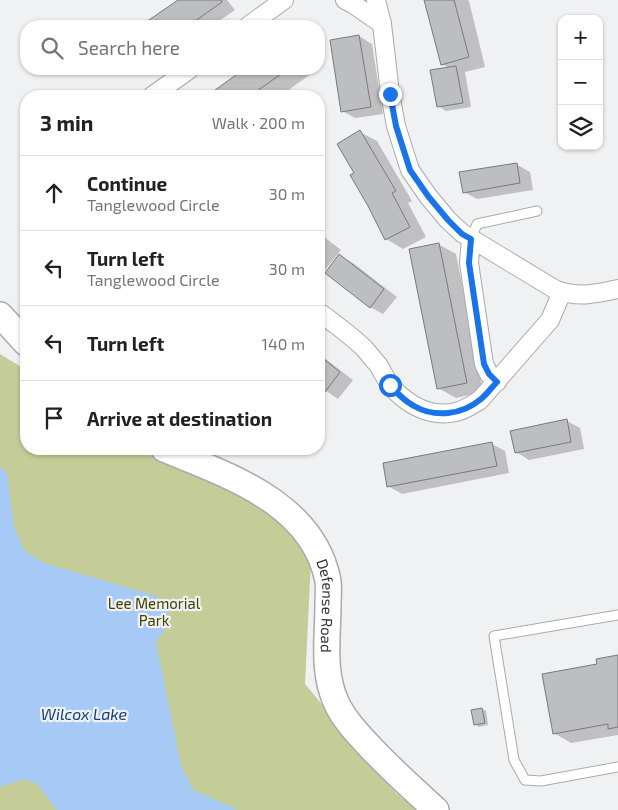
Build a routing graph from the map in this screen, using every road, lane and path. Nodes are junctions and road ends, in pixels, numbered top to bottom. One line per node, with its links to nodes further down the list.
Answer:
1 (284, 0): 4 (street)
2 (346, 0): 5 (street)
3 (376, 0): 5 (street)
4 (256, 20)
5 (382, 24): 9 (street)
6 (182, 75): 7 (street)
7 (160, 90)
8 (537, 211): 9 (lane)
9 (471, 239): 11 (street); 15 (street)
10 (618, 289): 11 (street)
11 (562, 292): 15 (street)
12 (0, 315): 14 (street)
13 (325, 316): 15 (street)
14 (20, 337)
15 (497, 382)
16 (178, 455): 19 (street, Defense Road)
17 (618, 615): 18 (lane)
18 (618, 767)
19 (436, 810)

